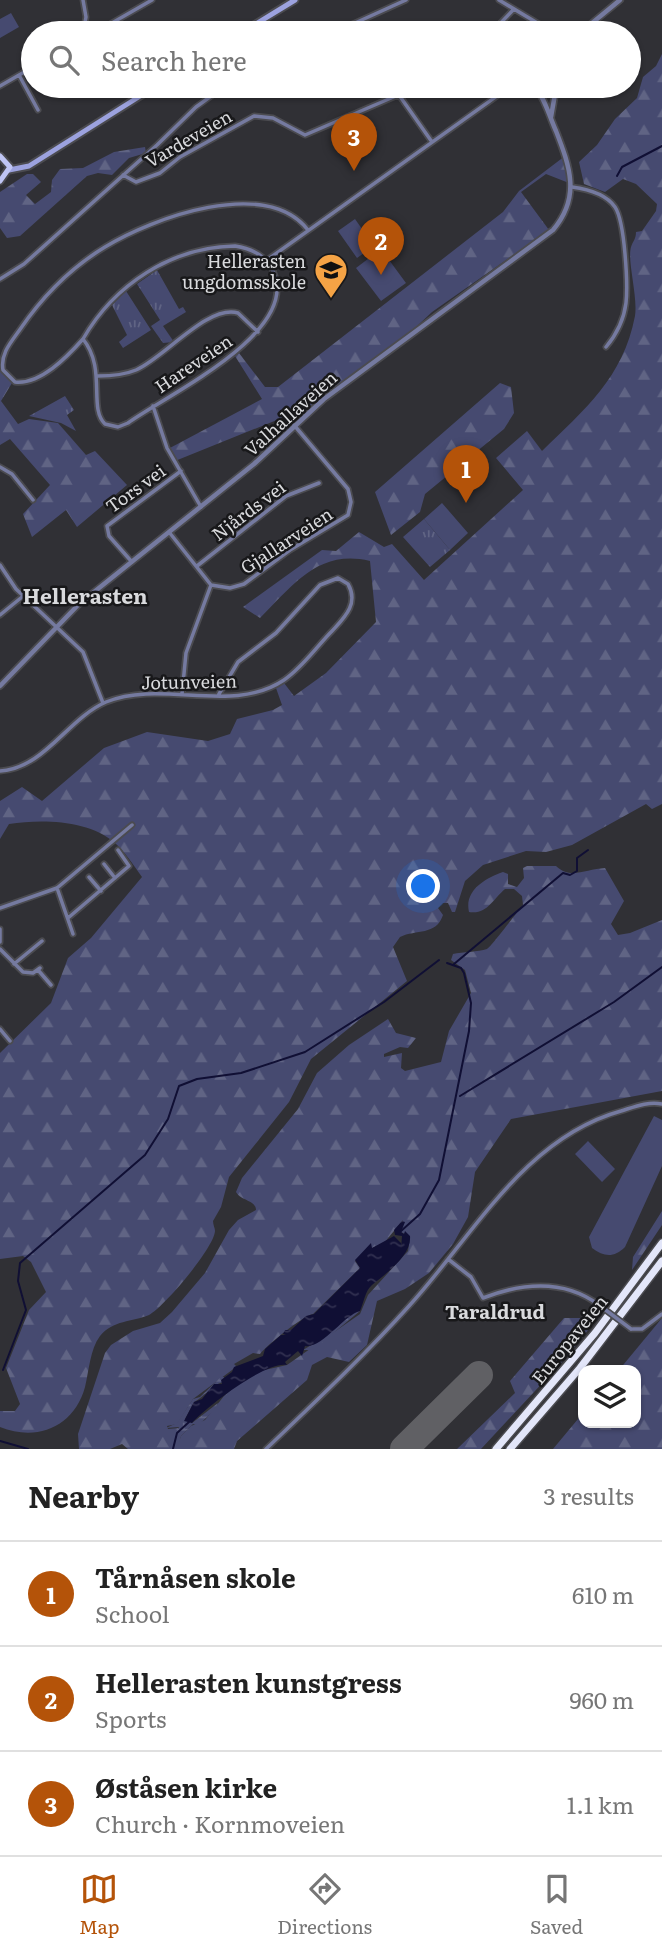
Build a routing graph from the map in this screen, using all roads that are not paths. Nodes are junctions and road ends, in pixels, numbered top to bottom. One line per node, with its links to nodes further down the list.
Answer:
1 (83, 0): 8 (street)
2 (152, 0): 9 (street)
3 (295, 0): 10 (main road)
4 (406, 0): 11 (street)
5 (499, 0): 7 (street)
6 (621, 0): 14 (street)
7 (514, 9): 12 (street); 13 (street)
8 (84, 21)
9 (117, 21)
10 (261, 21)
11 (360, 21)
12 (502, 21)
13 (534, 21)
14 (595, 21)
15 (19, 75): 16 (street); 17 (street)
16 (21, 79)
17 (0, 86)
18 (31, 98): 26 (street)
19 (137, 98): 29 (main road)
20 (208, 98): 30 (street)
21 (392, 98): 30 (street, Vardeveien)
22 (401, 98): 28 (street)
23 (494, 98): 28 (street)
24 (543, 98): 27 (street)
25 (553, 98): 27 (street)
26 (38, 110)
27 (551, 118): 32 (street)
28 (432, 142): 33 (street)
29 (4, 165): 31 (main road)
30 (123, 176): 35 (street)
31 (0, 181)
32 (572, 187): 38 (street); 41 (street, Valhallaveien)
33 (308, 230): 34 (street); 37 (street)
34 (267, 260): 36 (street, Hareveien); 37 (street)
35 (0, 279)
36 (258, 332): 39 (street); 40 (street, Hareveien)
37 (83, 339): 39 (street, Hareveien)
38 (606, 347)
39 (99, 376): 40 (street, Hareveien)
40 (153, 406): 43 (street)
41 (294, 425): 46 (street, Valhallaveien); 51 (street, Gjallarveien)
42 (0, 467): 45 (street)
43 (181, 471): 46 (street); 48 (street, Tors vei)
44 (319, 483): 50 (street, Njårds vei)
45 (33, 500)
46 (201, 507): 47 (street, Valhallaveien)
47 (169, 532): 48 (street, Valhallaveien); 50 (street)
48 (131, 562): 54 (street, Valhallaveien)
49 (0, 565): 52 (street)
50 (197, 566): 51 (street)
51 (211, 585): 56 (street)
52 (22, 597): 53 (street); 54 (street)
53 (0, 615)
54 (56, 626): 55 (street, Valhallaveien); 58 (street)
55 (0, 686)
56 (182, 694): 57 (street, Jotunveien); 58 (street, Jotunveien)
57 (219, 694): 57 (street, Jotunveien)
58 (103, 704): 59 (street, Jotunveien)
59 (0, 771)
60 (132, 825): 65 (street)
61 (118, 850): 64 (street)
62 (104, 864): 64 (street)
63 (89, 877): 66 (street)
64 (116, 878): 66 (street)
65 (57, 888): 67 (street); 68 (street)
66 (101, 891): 68 (street)
67 (0, 908)
68 (68, 918): 70 (street)
69 (0, 929): 72 (street)
70 (73, 934)
71 (42, 941): 74 (street)
72 (0, 942)
73 (0, 948): 74 (street)
74 (14, 964): 75 (street)
75 (51, 985)
76 (0, 1029): 77 (street)
77 (10, 1041)
78 (662, 1104): 80 (street)
79 (662, 1243): 84 (highway, Europaveien)
80 (448, 1259): 82 (street, bridge); 83 (street)
81 (662, 1261): 85 (highway, Europaveien)
82 (662, 1314)
83 (266, 1449)
84 (496, 1449)
85 (510, 1449)

